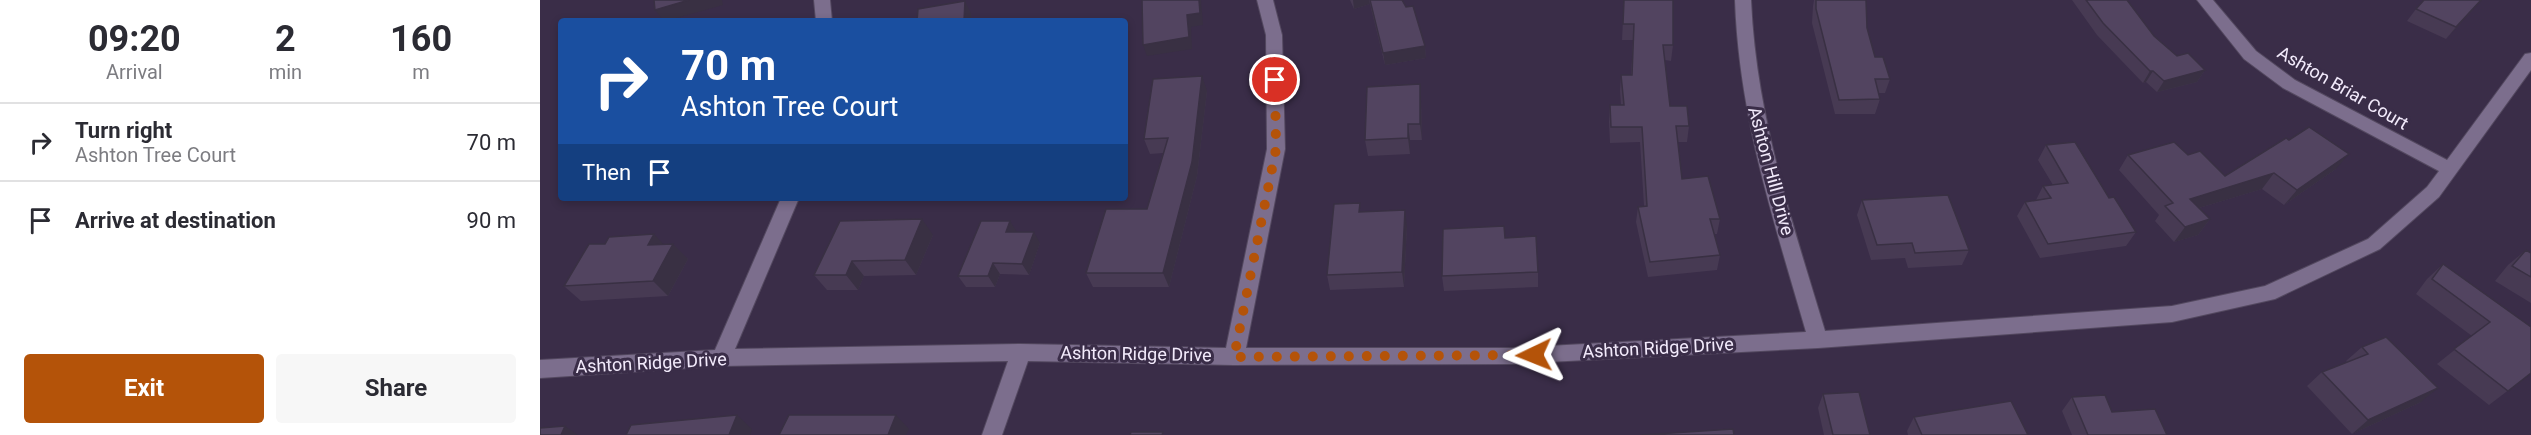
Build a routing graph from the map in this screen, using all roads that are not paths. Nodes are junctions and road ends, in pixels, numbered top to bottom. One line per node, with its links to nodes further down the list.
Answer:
1 (822, 0): 5 (street)
2 (1264, 0): 11 (street)
3 (1743, 0): 9 (street, Ashton Hill Drive)
4 (2205, 0): 7 (street, Ashton Briar Court)
5 (824, 18)
6 (2531, 58): 7 (street, Ashton Ridge Drive)
7 (2450, 169): 9 (street, Ashton Ridge Drive)
8 (789, 201): 12 (street)
9 (1818, 340): 11 (street, Ashton Ridge Drive)
10 (1021, 352): 11 (street, Ashton Ridge Drive); 12 (street, Ashton Ridge Drive); 14 (street)
11 (1234, 357)
12 (721, 358): 13 (street, Ashton Ridge Drive)
13 (540, 369)
14 (992, 435)

